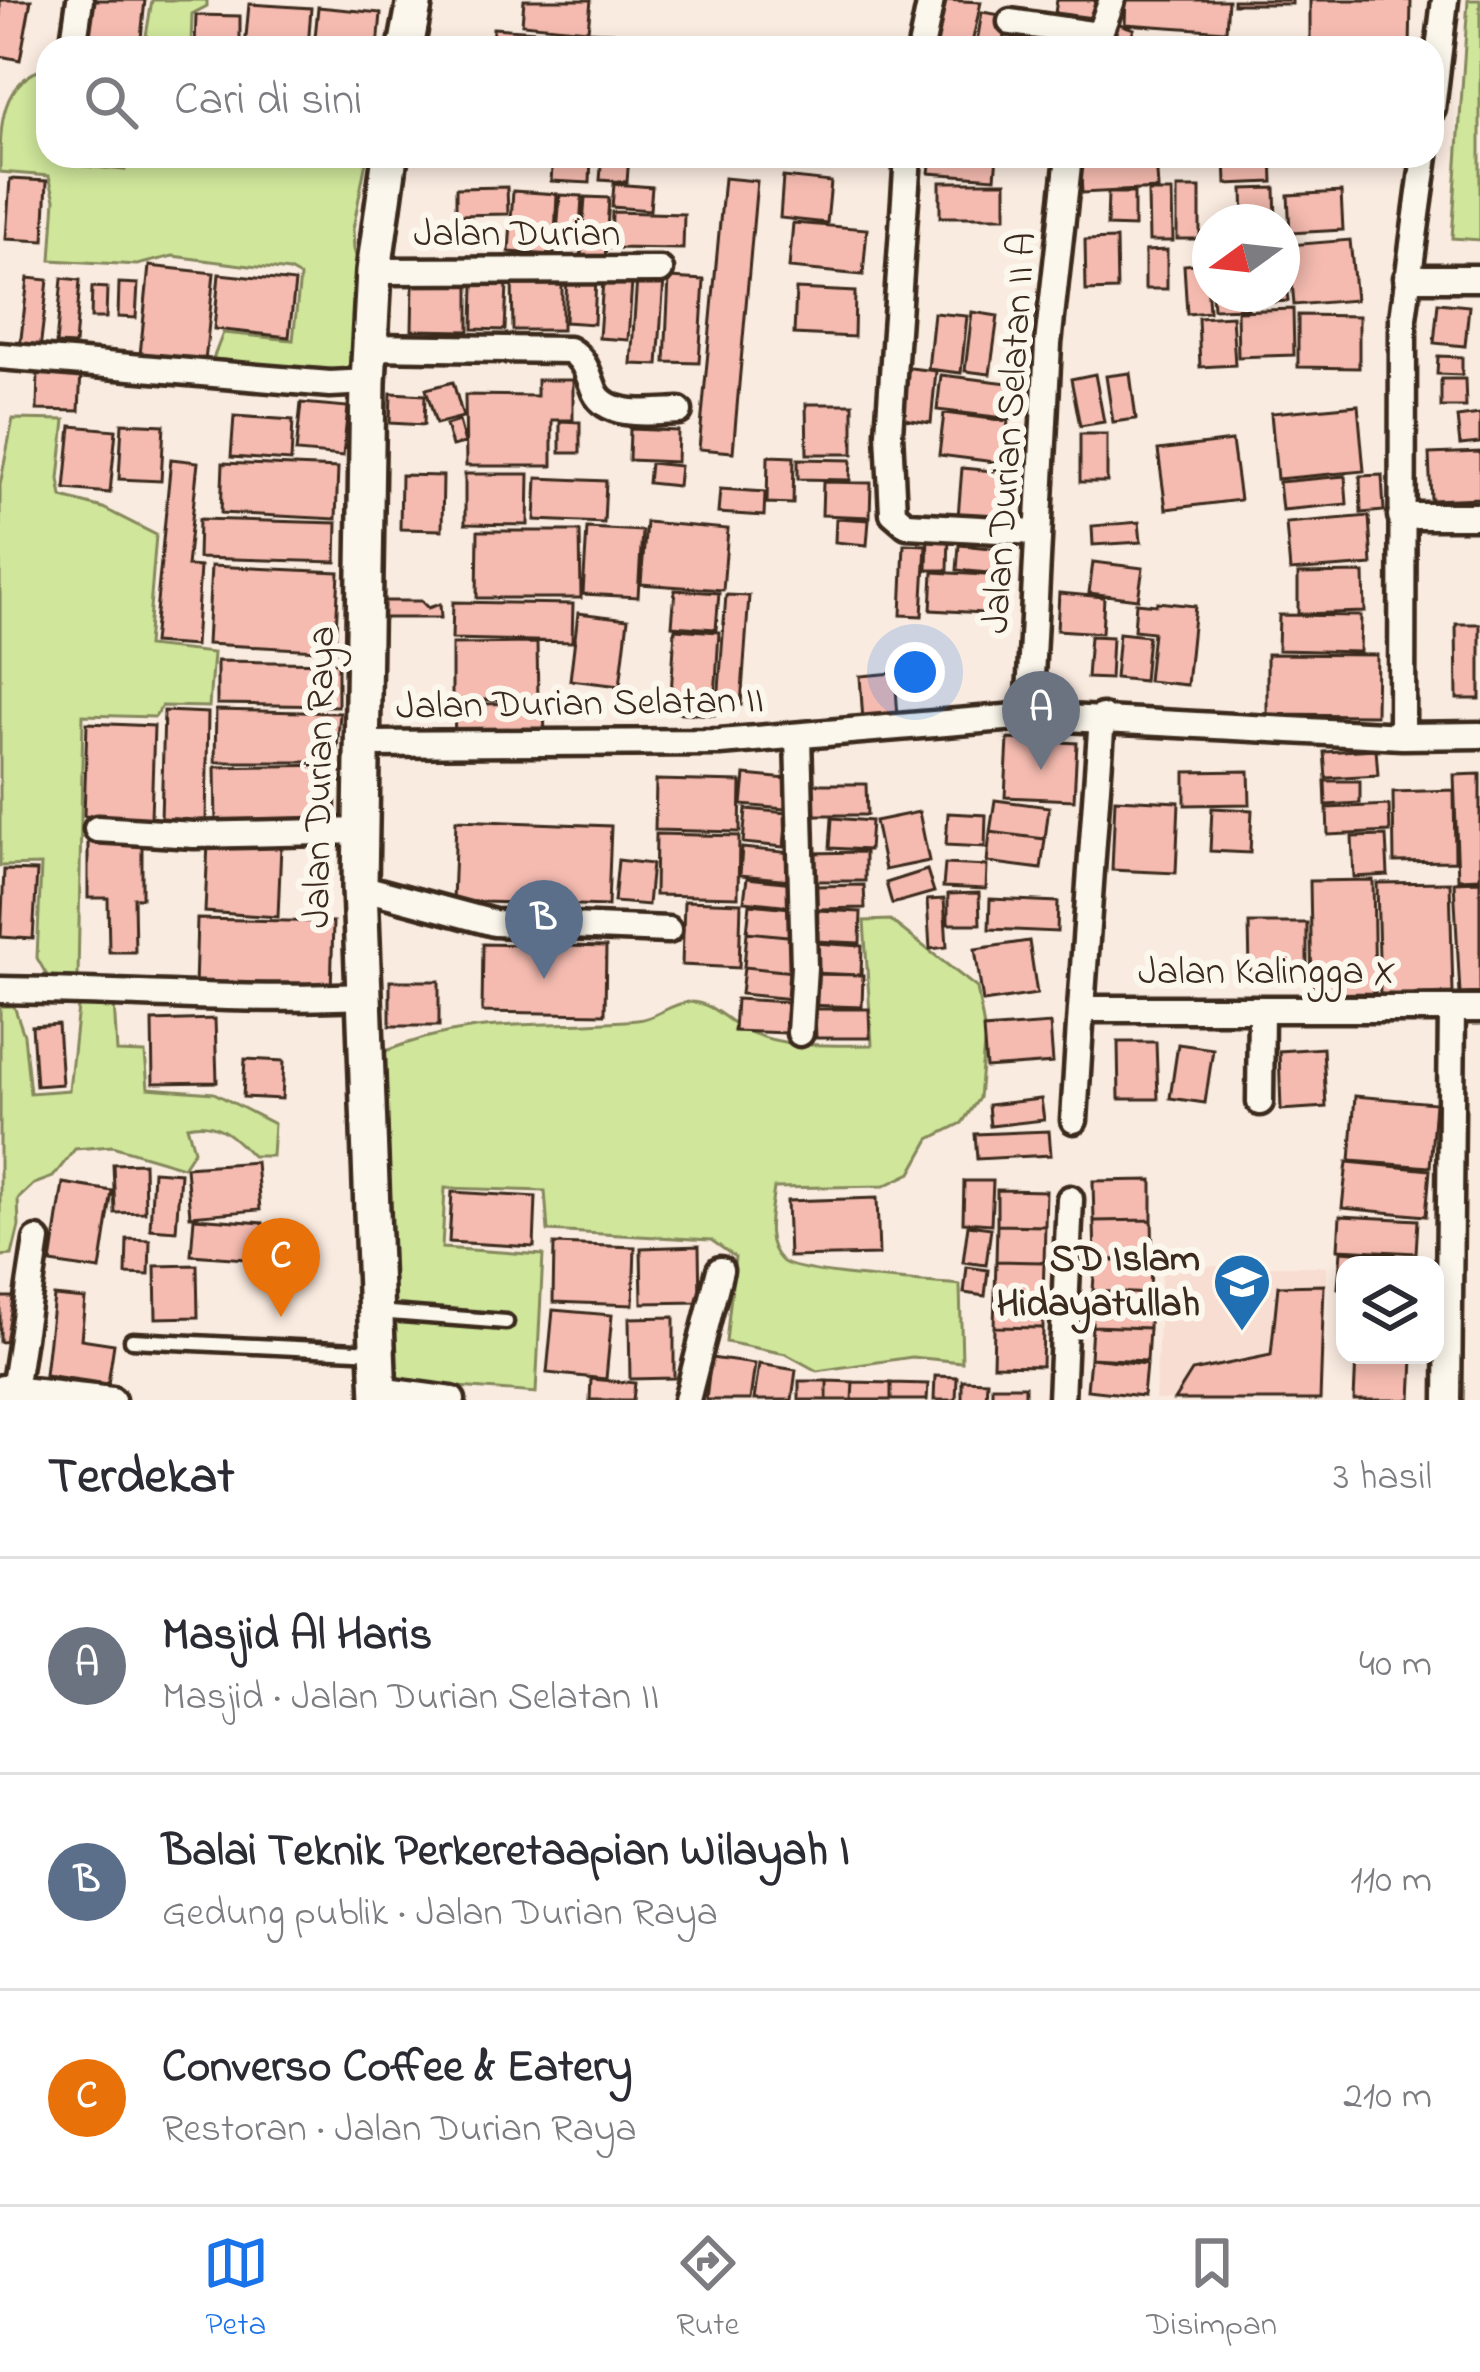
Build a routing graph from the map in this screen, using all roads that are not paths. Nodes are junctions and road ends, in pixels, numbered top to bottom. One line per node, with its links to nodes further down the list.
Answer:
1 (80, 0): 8 (street)
2 (402, 0): 6 (street)
3 (931, 0): 10 (street)
4 (1112, 0): 12 (street)
5 (1445, 0): 13 (street)
6 (414, 1): 9 (main road)
7 (1011, 22): 11 (street)
8 (75, 36)
9 (408, 36)
10 (924, 36)
11 (1074, 36)
12 (1099, 36)
13 (1441, 36)
14 (388, 168): 19 (main road, Jalan Durian Raya)
15 (907, 168): 28 (street)
16 (1068, 168): 28 (street, Jalan Durian Selatan II A)
17 (1423, 168): 20 (street)
18 (660, 270): 19 (street, Jalan Durian)
19 (374, 272): 22 (main road, Jalan Durian Raya)
20 (1408, 278): 21 (street); 26 (street)
21 (1480, 278)
22 (370, 346): 24 (main road, Jalan Durian Raya); 25 (street)
23 (0, 356): 24 (street)
24 (368, 382): 34 (main road, Jalan Durian Raya)
25 (679, 411)
26 (1401, 516): 27 (street); 33 (street)
27 (1480, 516)
28 (1037, 532): 29 (street, Jalan Durian Selatan II A)
29 (1029, 716): 30 (street, Jalan Durian Selatan II); 32 (street, Jalan Durian Selatan II)
30 (1102, 717): 33 (street, Jalan Durian Selatan II); 41 (street, Jalan Kalingga X)
31 (1480, 735): 33 (street, Jalan Durian Selatan II)
32 (798, 736): 34 (street, Jalan Durian Selatan II); 45 (street, Jalan Durian Selatan II)
33 (1402, 736)
34 (363, 744): 36 (main road, Jalan Durian Raya)
35 (97, 829): 36 (street)
36 (362, 831): 37 (main road, Jalan Durian Raya)
37 (360, 886): 38 (street); 40 (main road, Jalan Durian Raya)
38 (668, 930)
39 (0, 990): 40 (street)
40 (362, 997): 51 (main road, Jalan Durian Raya)
41 (1081, 1009): 42 (street, Jalan Kalingga X); 47 (street, Jalan Kalingga X)
42 (1261, 1009): 43 (street, Jalan Kalingga X); 46 (street)
43 (1452, 1009): 44 (street, Jalan Kalingga X); 61 (street)
44 (1480, 1009)
45 (800, 1033)
46 (1261, 1102)
47 (1074, 1120)
48 (1070, 1199): 60 (street)
49 (37, 1240): 55 (street)
50 (719, 1270): 59 (street)
51 (376, 1312): 52 (lane); 54 (main road, Jalan Durian Raya)
52 (506, 1322)
53 (131, 1340): 54 (lane)
54 (377, 1352): 56 (main road, Jalan Durian Raya)
55 (7, 1389): 57 (street)
56 (378, 1395): 58 (street)
57 (112, 1400)
58 (452, 1400)
59 (687, 1400)
60 (1061, 1400)
61 (1448, 1400)

